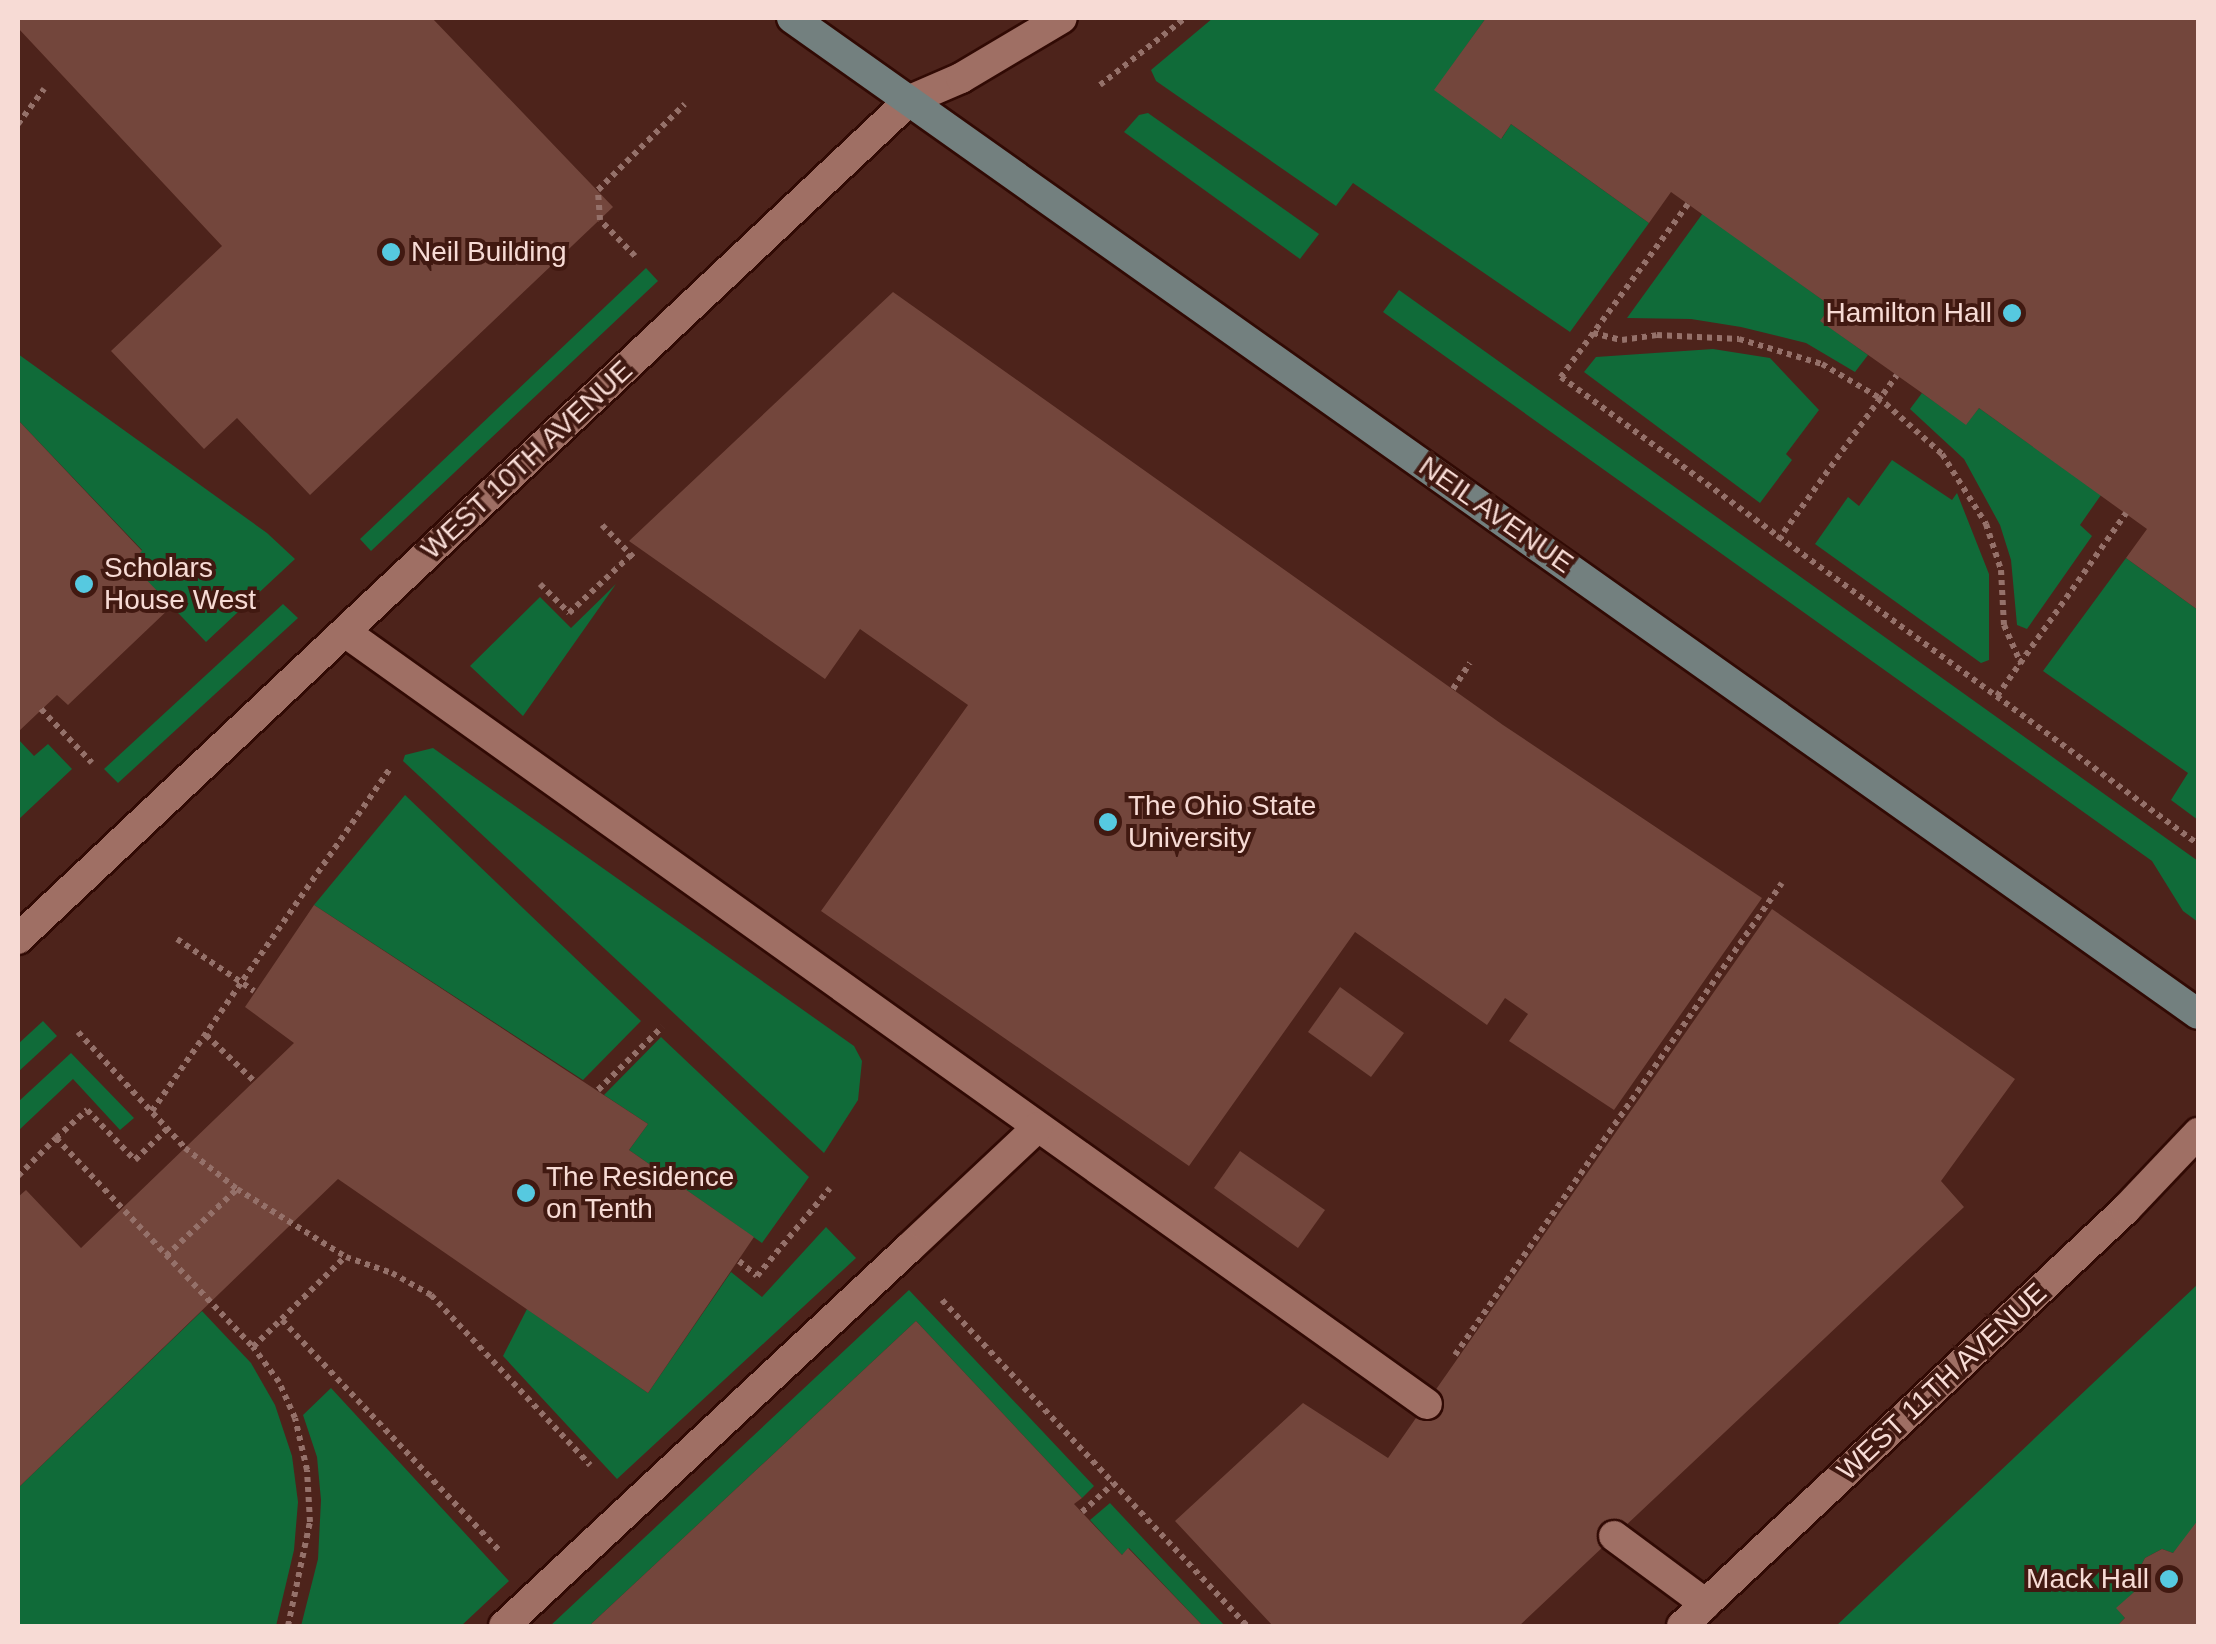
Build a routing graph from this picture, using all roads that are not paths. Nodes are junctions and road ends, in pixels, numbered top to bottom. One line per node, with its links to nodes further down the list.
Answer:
1 (792, 18): 3 (street, NEIL AVENUE)
2 (1062, 18): 3 (street, WEST 10TH AVENUE)
3 (910, 100): 4 (street, WEST 10TH AVENUE); 6 (street, NEIL AVENUE)
4 (344, 632): 5 (street, WEST 10TH AVENUE); 7 (street)
5 (18, 938)
6 (2198, 1014)
7 (1038, 1127): 9 (street); 12 (street)
8 (2198, 1133): 11 (street, WEST 11TH AVENUE)
9 (1425, 1402)
10 (1614, 1536): 11 (street)
11 (1706, 1604): 13 (street, WEST 11TH AVENUE)
12 (504, 1626)
13 (1682, 1626)

